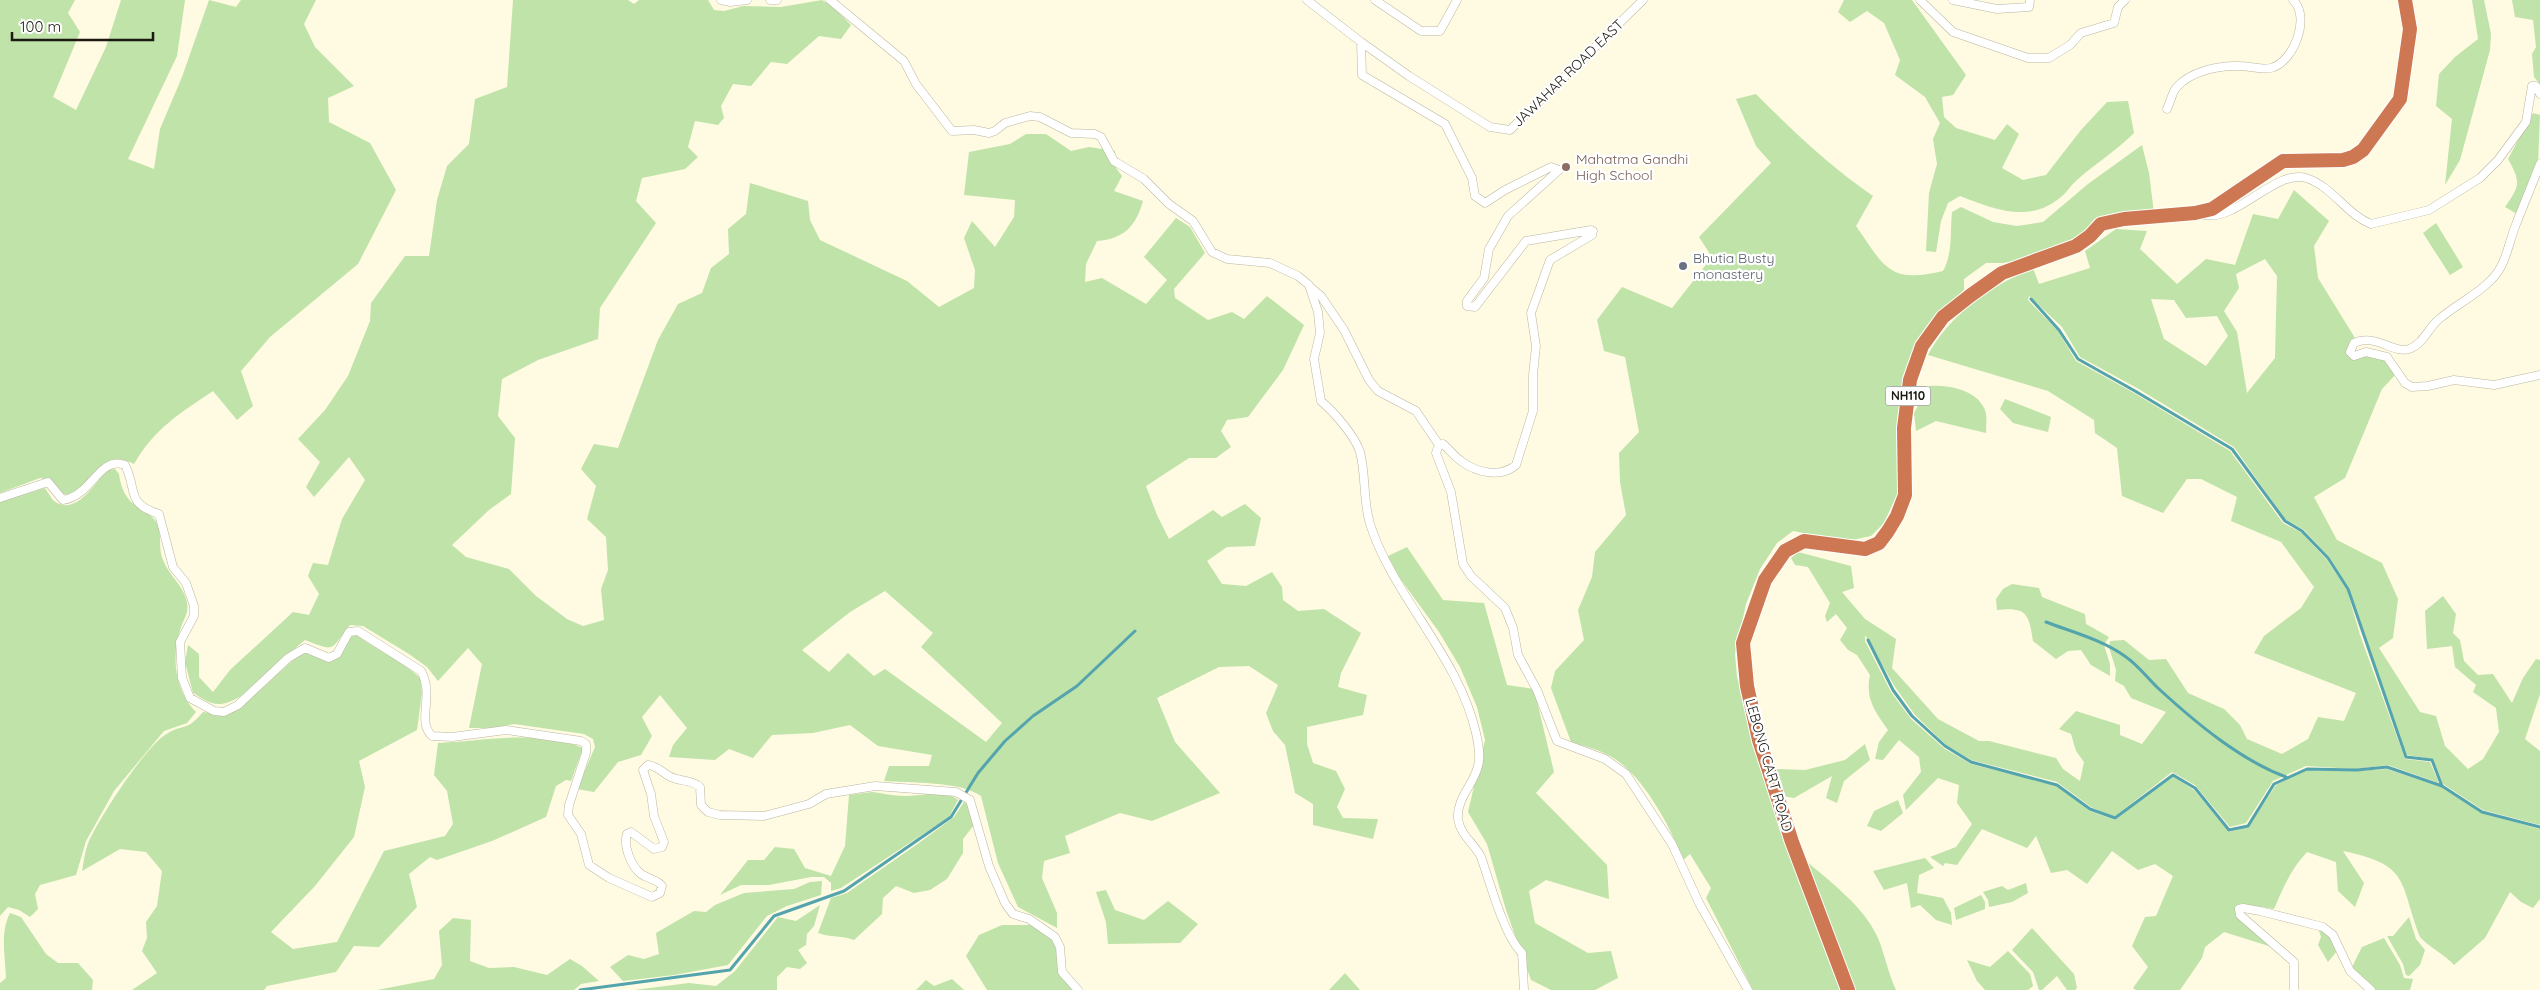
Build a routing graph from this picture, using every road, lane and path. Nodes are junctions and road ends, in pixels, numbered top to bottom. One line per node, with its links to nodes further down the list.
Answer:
1 (721, 0): 2 (street)
2 (747, 0)
3 (770, 0): 4 (street)
4 (777, 0)
5 (830, 0): 21 (street)
6 (1307, 0): 16 (street)
7 (1375, 0): 8 (street)
8 (1457, 0)
9 (1643, 0): 16 (street, JAWAHAR ROAD EAST)
10 (1920, 0): 13 (street)
11 (1952, 0): 12 (street)
12 (2030, 0)
13 (2125, 0)
14 (2293, 0): 18 (street)
15 (2405, 0): 20 (highway, LEBONG CART ROAD / NH110)
16 (1361, 42): 23 (street)
17 (2540, 94): 20 (street)
18 (2167, 109)
19 (2540, 164): 22 (street)
20 (2195, 213): 28 (highway, LEBONG CART ROAD / NH110)
21 (1309, 285): 23 (street); 26 (street)
22 (2540, 374)
23 (1439, 445): 27 (street)
24 (0, 498): 25 (street)
25 (1078, 990)
26 (1524, 990)
27 (1748, 990)
28 (1848, 990)
29 (2294, 990): 30 (street)
30 (2371, 990)

